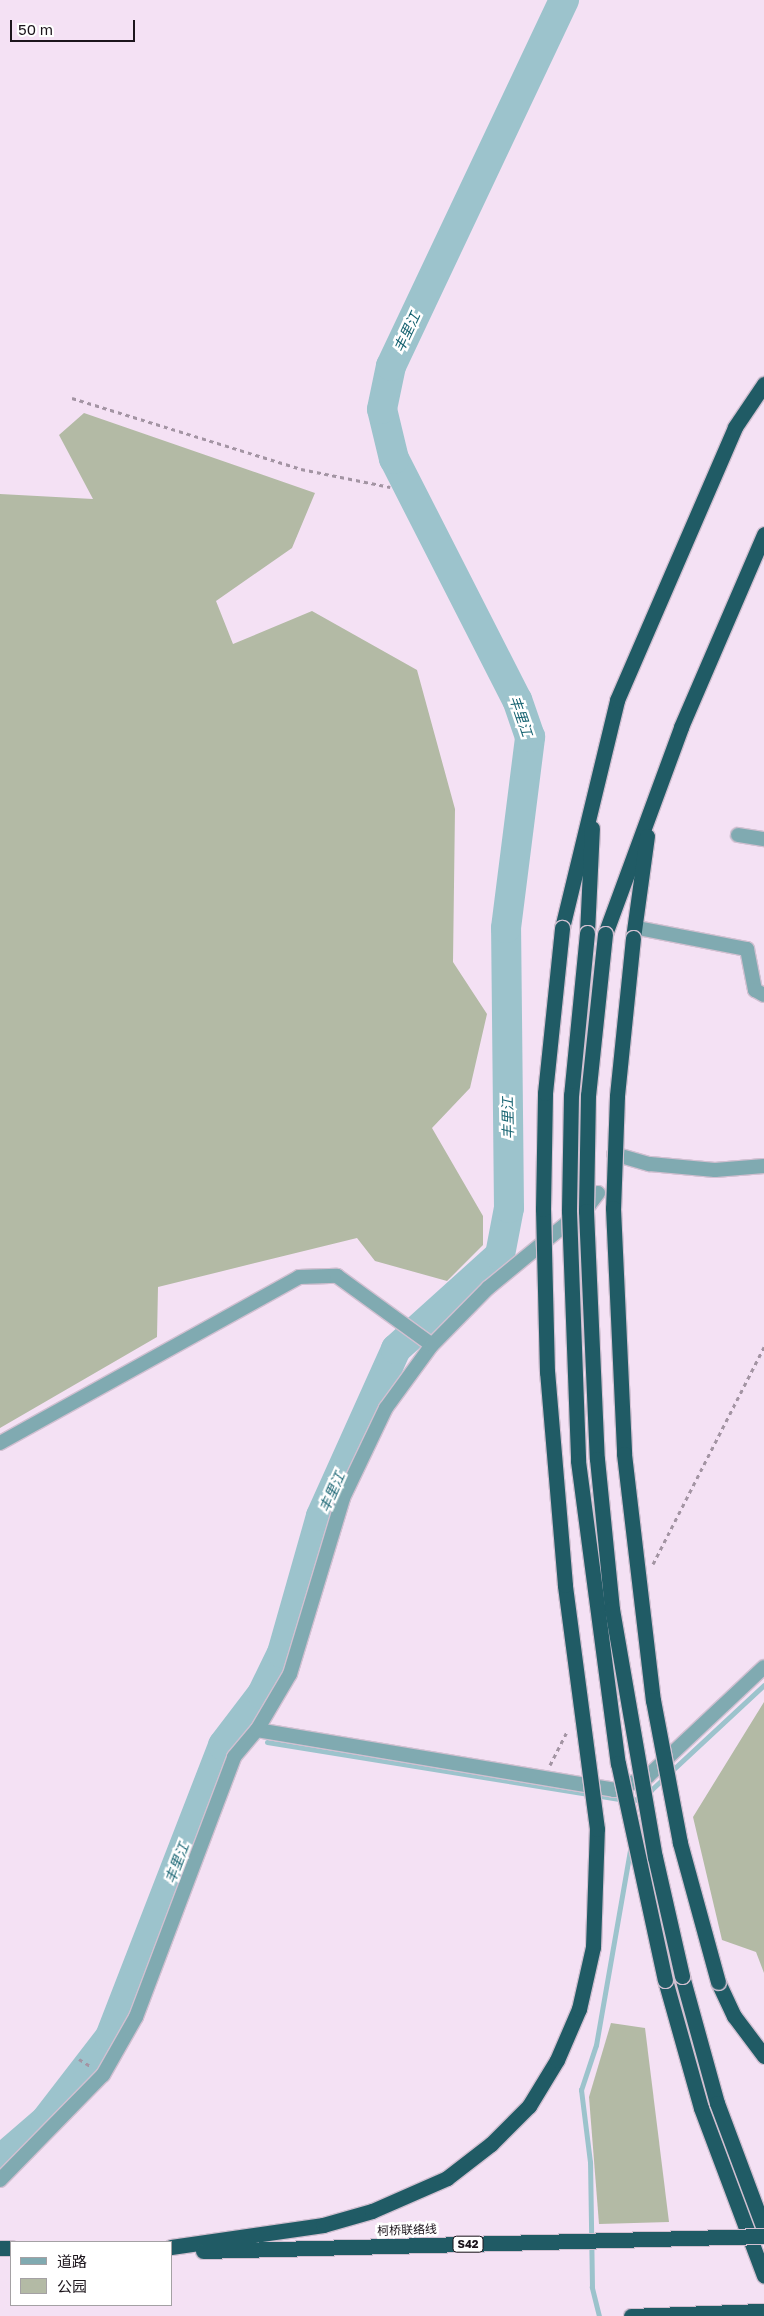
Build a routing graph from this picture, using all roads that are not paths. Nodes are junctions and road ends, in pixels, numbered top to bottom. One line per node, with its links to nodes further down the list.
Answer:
1 (764, 384): 3 (highway)
2 (764, 534): 4 (highway)
3 (594, 787): 20 (highway, bridge); 22 (highway, bridge)
4 (650, 807): 7 (highway); 18 (highway, bridge)
5 (738, 835): 6 (street)
6 (764, 839)
7 (638, 934): 8 (street); 16 (highway, bridge)
8 (764, 995)
9 (614, 1154): 10 (street)
10 (764, 1166)
11 (598, 1193): 12 (street)
12 (429, 1342): 13 (street); 15 (street)
13 (0, 1443)
14 (764, 1667): 15 (street)
15 (257, 1730): 17 (street)
16 (764, 2056)
17 (0, 2180)
18 (764, 2229)
19 (764, 2236): 21 (highway, 柯桥联络线 / S42, bridge)
20 (172, 2247)
21 (172, 2252)
22 (764, 2276)
23 (764, 2311): 24 (highway)
24 (631, 2316)

